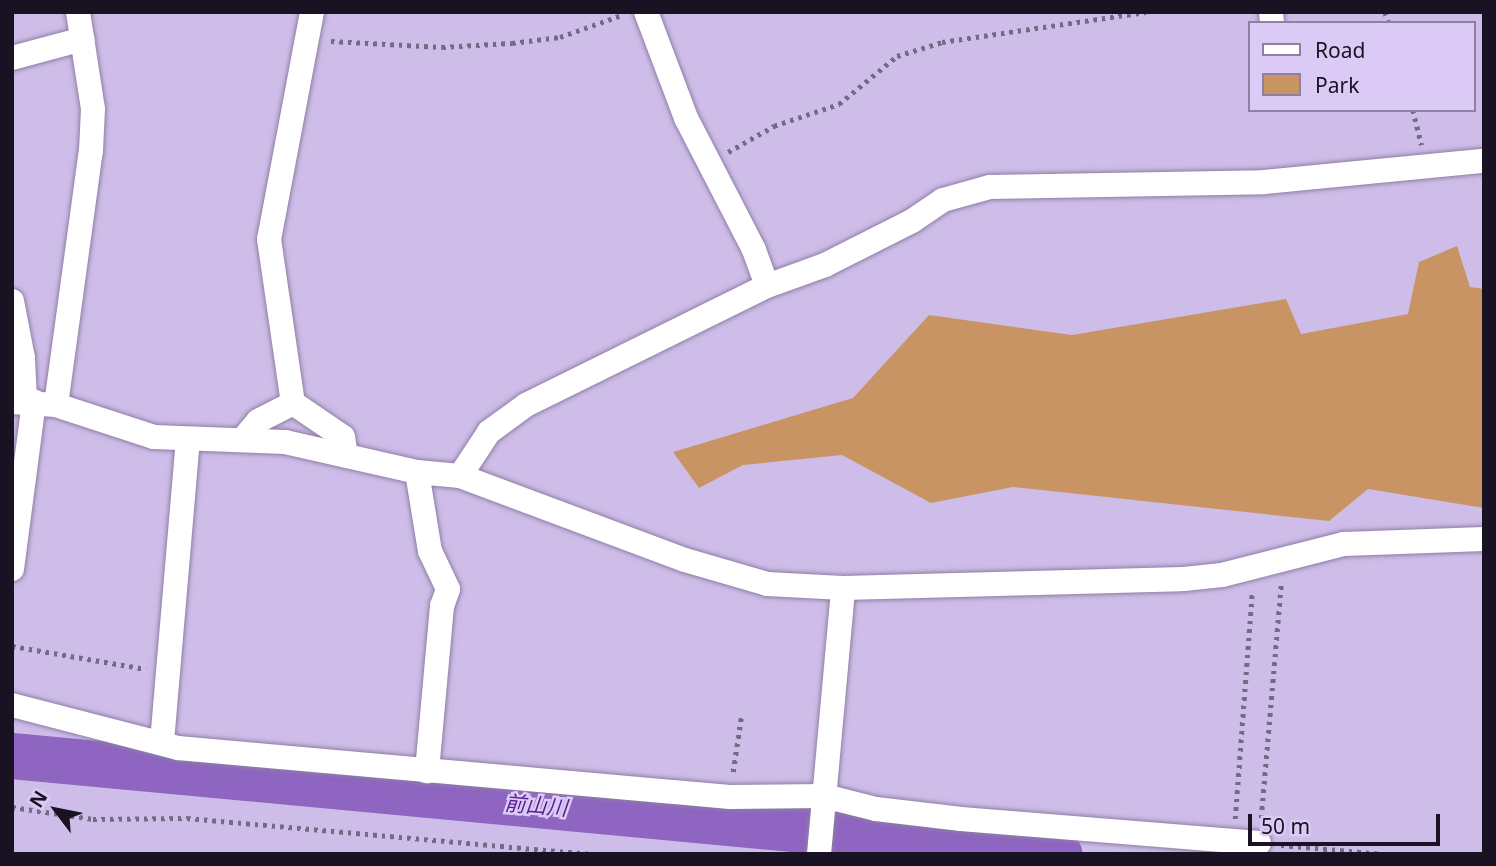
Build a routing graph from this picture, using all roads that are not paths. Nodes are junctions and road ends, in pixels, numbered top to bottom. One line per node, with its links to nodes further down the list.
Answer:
1 (78, 12): 4 (street)
2 (312, 12): 10 (street)
3 (646, 12): 7 (street)
4 (83, 39): 5 (street); 9 (street)
5 (12, 58)
6 (1484, 161): 7 (street)
7 (767, 286): 15 (street)
8 (12, 301): 9 (street)
9 (27, 395): 11 (street); 17 (street)
10 (293, 402): 12 (street); 13 (street)
11 (188, 439): 12 (street); 20 (street)
12 (243, 439): 13 (street)
13 (346, 456): 14 (street)
14 (418, 472): 15 (street); 21 (street)
15 (460, 476): 18 (street)
16 (1484, 540): 18 (street)
17 (12, 569)
18 (843, 587): 22 (street)
19 (12, 705): 20 (street)
20 (162, 742): 21 (street)
21 (427, 771): 22 (street)
22 (822, 805): 23 (street); 24 (street)
23 (1259, 843)
24 (819, 854)

